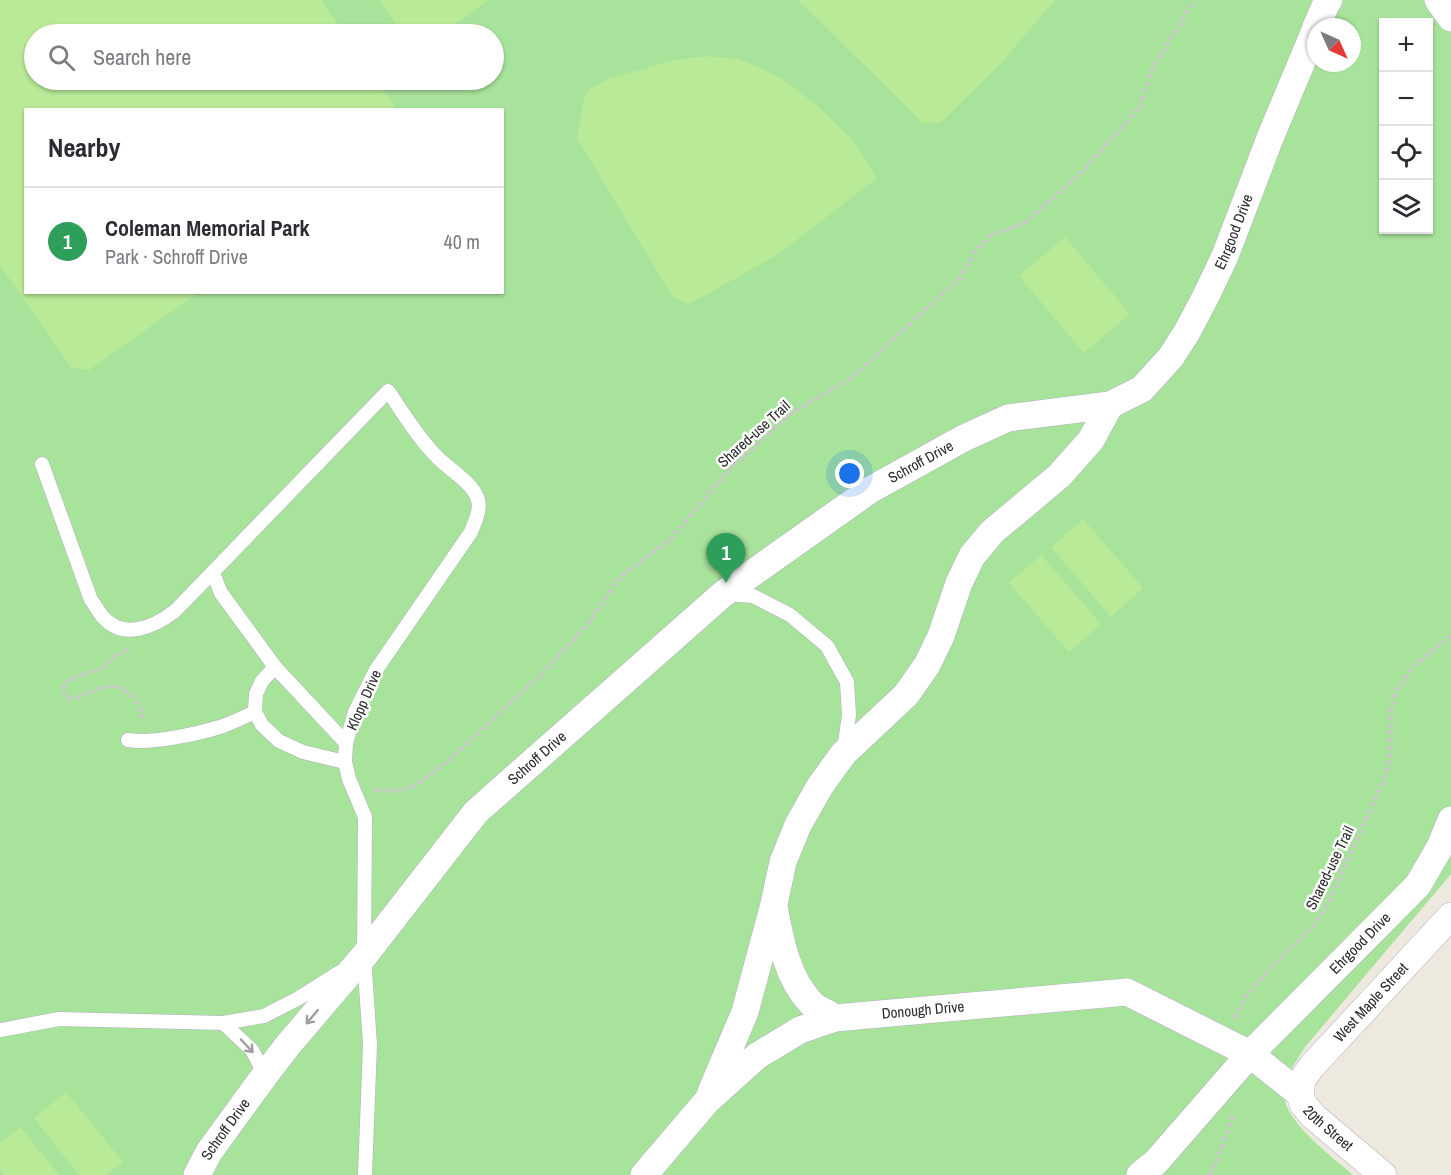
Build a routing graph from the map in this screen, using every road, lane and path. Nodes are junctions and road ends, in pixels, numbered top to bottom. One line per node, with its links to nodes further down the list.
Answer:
1 (1194, 0): 19 (path, Shared-use Trail)
2 (1329, 0): 4 (street, Ehrgood Drive)
3 (1438, 0): 5 (street)
4 (1320, 18)
5 (1451, 18)
6 (1307, 50): 7 (street, Ehrgood Drive)
7 (1110, 405): 10 (street, Schroff Drive); 17 (street)
8 (42, 465): 9 (lane)
9 (213, 573): 13 (lane); 16 (lane, Klopp Drive)
10 (723, 594): 17 (lane); 23 (street, Schroff Drive)
11 (1451, 636): 27 (path, Shared-use Trail)
12 (138, 645): 15 (path)
13 (275, 667): 14 (lane); 16 (lane)
14 (255, 712): 15 (lane); 18 (lane)
15 (134, 741)
16 (346, 743): 18 (lane, Klopp Drive)
17 (844, 753): 21 (street)
18 (345, 762): 19 (lane, Klopp Drive)
19 (349, 779): 23 (lane, Klopp Drive)
20 (1451, 820): 27 (street, Ehrgood Drive)
21 (774, 904): 24 (street); 30 (street)
22 (1451, 916): 29 (street, West Maple Street)
23 (364, 956): 25 (lane); 28 (street, Schroff Drive, one-way to 28); 32 (lane, Klopp Drive)
24 (835, 1018): 27 (street, Donough Drive); 30 (street, Donough Drive)
25 (223, 1023): 26 (lane); 28 (lane, one-way to 28)
26 (0, 1030)
27 (1239, 1058): 29 (street, 20th Street); 34 (street, Ehrgood Drive); 35 (path, Shared-use Trail)
28 (265, 1075): 31 (street, Schroff Drive)
29 (1300, 1094): 36 (street, 20th Street)
30 (707, 1101): 33 (street, Donough Drive)
31 (197, 1175)
32 (365, 1175)
33 (644, 1175)
34 (1140, 1175)
35 (1209, 1175)
36 (1383, 1175)

